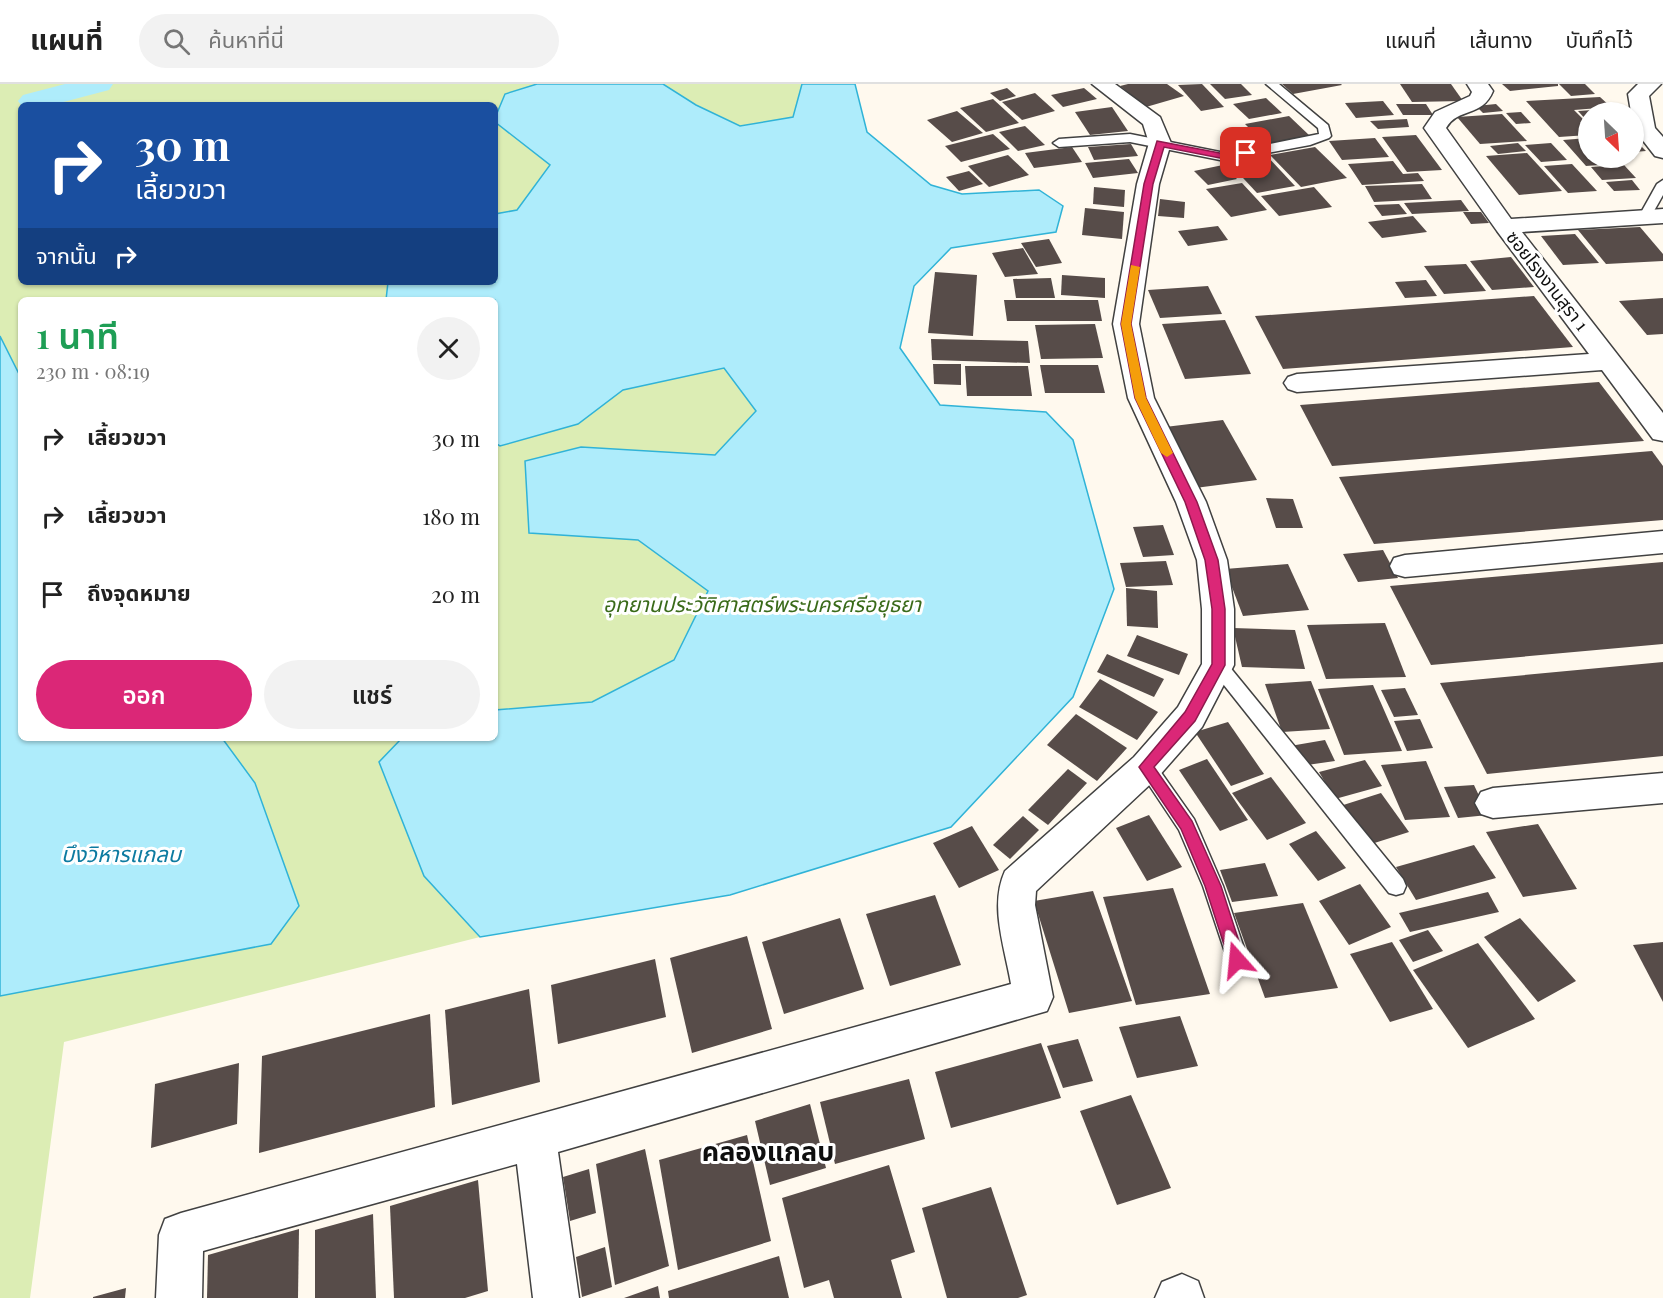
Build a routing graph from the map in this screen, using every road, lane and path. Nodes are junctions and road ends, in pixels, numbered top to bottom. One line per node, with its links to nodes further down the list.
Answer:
1 (1102, 84): 6 (street)
2 (1272, 84): 6 (lane)
3 (1477, 84): 10 (street, ซอยโรงงานสุรา 1)
4 (1644, 89): 7 (street)
5 (1059, 143): 6 (lane)
6 (1160, 143): 16 (street)
7 (1663, 151)
8 (1663, 184): 9 (lane)
9 (1654, 217): 10 (street)
10 (1505, 226): 11 (street, ซอยโรงงานสุรา 1)
11 (1609, 361): 12 (street); 13 (street, ซอยโรงงานสุรา 1)
12 (1297, 383)
13 (1663, 432)
14 (1663, 542): 15 (street)
15 (1405, 566)
16 (1218, 665): 17 (street); 20 (lane)
17 (1146, 767): 21 (lane); 22 (street)
18 (1663, 788): 19 (street)
19 (1493, 802)
20 (1396, 886)
21 (1237, 960)
22 (535, 1138): 23 (street); 24 (street)
23 (179, 1298)
24 (556, 1298)

